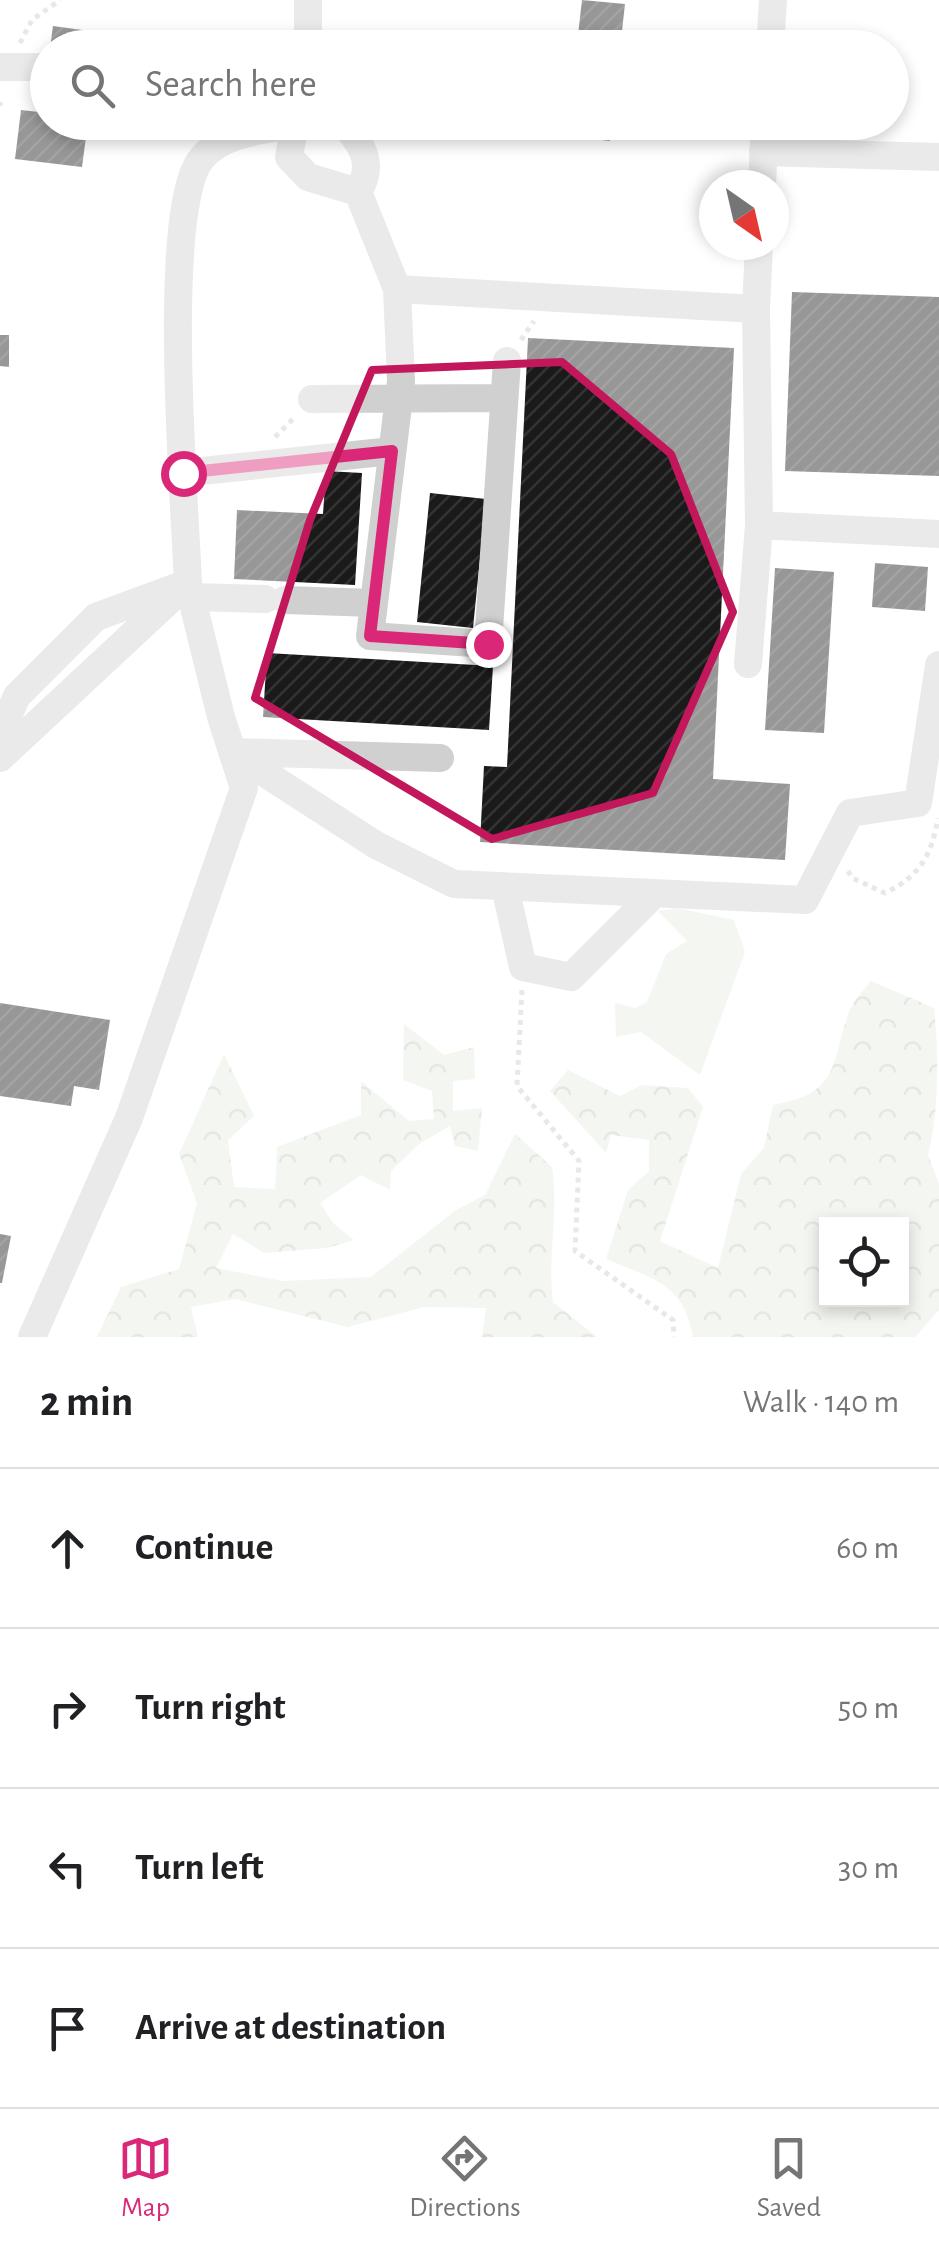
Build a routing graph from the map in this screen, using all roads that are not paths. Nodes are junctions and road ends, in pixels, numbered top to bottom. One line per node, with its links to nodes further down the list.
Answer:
1 (308, 0): 3 (lane)
2 (773, 0): 4 (lane)
3 (308, 30)
4 (771, 30)
5 (228, 140): 21 (lane)
6 (292, 140): 12 (lane)
7 (358, 140): 12 (lane)
8 (764, 140): 9 (lane)
9 (763, 152): 10 (lane); 11 (lane)
10 (939, 157)
11 (762, 170)
12 (358, 192): 14 (lane)
13 (758, 260): 15 (lane)
14 (397, 288): 15 (lane); 17 (lane)
15 (756, 309): 22 (lane)
16 (507, 361): 18 (lane)
17 (399, 396): 18 (lane); 19 (lane); 20 (lane)
18 (504, 398): 25 (lane)
19 (312, 400)
20 (392, 451): 21 (lane); 25 (lane)
21 (183, 473): 24 (lane)
22 (759, 525): 23 (lane); 26 (lane)
23 (939, 534)
24 (190, 590): 25 (lane); 28 (lane); 29 (lane); 30 (lane)
25 (374, 603)
26 (748, 664)
27 (939, 665): 32 (lane)
28 (0, 734)
29 (232, 752): 31 (lane); 33 (lane); 35 (lane)
30 (0, 758)
31 (440, 758)
32 (932, 808): 34 (lane)
33 (505, 887): 34 (lane); 34 (lane)
34 (652, 896)
35 (32, 1337)

